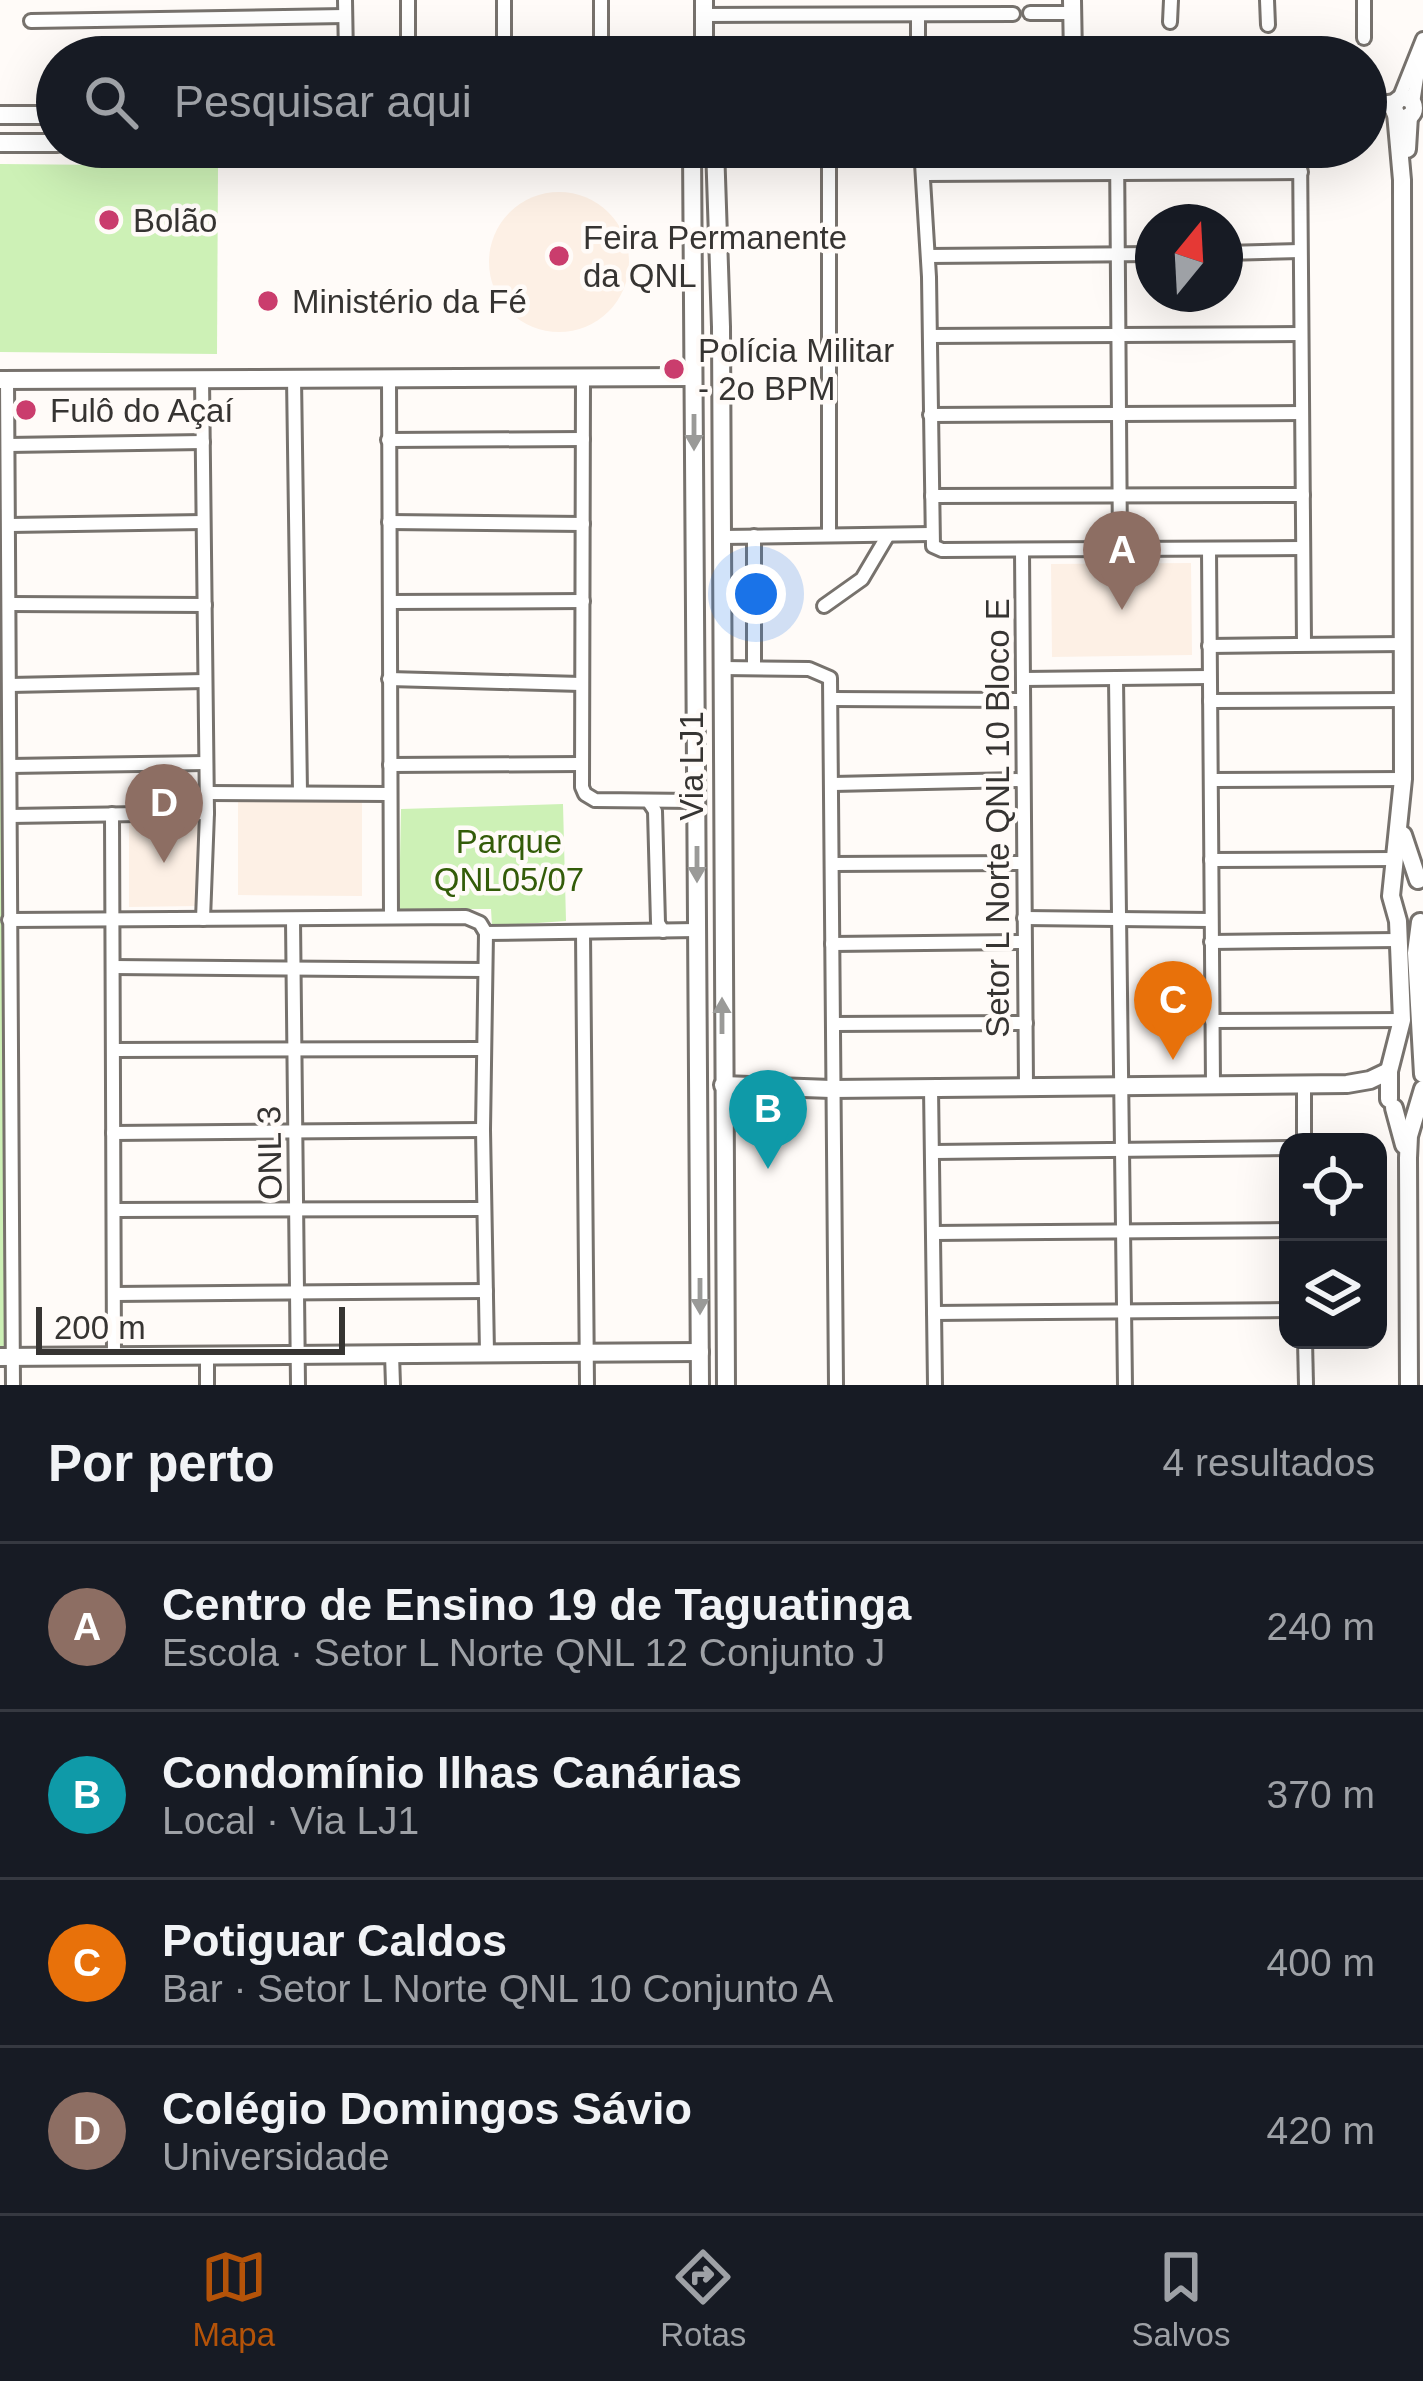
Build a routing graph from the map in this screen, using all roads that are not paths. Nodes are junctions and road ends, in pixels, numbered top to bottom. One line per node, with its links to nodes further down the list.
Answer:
1 (345, 0): 12 (street)
2 (409, 0): 18 (street)
3 (504, 0): 19 (street)
4 (601, 0): 20 (street)
5 (1171, 0): 15 (street)
6 (1268, 0): 16 (street)
7 (1364, 0): 22 (street)
8 (1072, 6): 10 (street)
9 (704, 8): 13 (street)
10 (1030, 13)
11 (1012, 14): 13 (street)
12 (345, 16): 14 (street); 17 (street)
13 (918, 16): 21 (street)
14 (31, 21)
15 (1170, 22)
16 (1268, 25)
17 (345, 36)
18 (408, 36)
19 (504, 36)
20 (601, 36)
21 (918, 36)
22 (1364, 36)
23 (1423, 40): 25 (street)
24 (1387, 108): 25 (main road)
25 (1401, 108): 88 (main road)
26 (0, 115): 27 (main road)
27 (36, 115)
28 (0, 143): 29 (main road)
29 (36, 143)
30 (692, 168): 46 (main road, Via LJ1)
31 (717, 168): 40 (main road, Via LJ1)
32 (722, 168): 40 (main road)
33 (829, 168): 73 (street)
34 (923, 168): 39 (street)
35 (1118, 168): 37 (street)
36 (1301, 168): 38 (street)
37 (1118, 172): 38 (street); 39 (street); 43 (street)
38 (1301, 172): 41 (street)
39 (924, 174): 45 (street)
40 (718, 184): 47 (main road, Via LJ1)
41 (1300, 251): 42 (street); 49 (street)
42 (1243, 253)
43 (1119, 254): 44 (street); 45 (street); 48 (street)
44 (1135, 254)
45 (928, 256): 50 (street)
46 (693, 274): 47 (main road); 52 (main road, Via LJ1)
47 (721, 275): 65 (main road, Via LJ1)
48 (1120, 334): 49 (street); 50 (street); 59 (street)
49 (1300, 334): 57 (street)
50 (930, 335): 58 (street)
51 (583, 376): 52 (main road); 55 (main road); 61 (street)
52 (694, 376): 64 (main road, Via LJ1, one-way to 64)
53 (202, 378): 54 (main road); 56 (main road); 62 (street)
54 (294, 378): 55 (main road); 115 (street)
55 (389, 378): 60 (street)
56 (4, 380): 63 (street)
57 (1302, 413): 59 (street); 67 (street)
58 (930, 416): 59 (street); 68 (street)
59 (1120, 416): 66 (street)
60 (388, 440): 61 (street); 70 (street)
61 (583, 440): 71 (street)
62 (203, 442): 63 (street); 69 (street)
63 (8, 445): 72 (street)
64 (694, 490): 65 (main road); 103 (main road, Via LJ1)
65 (722, 492): 76 (main road, Via LJ1)
66 (1120, 495): 67 (street); 68 (street); 79 (street)
67 (1303, 495): 78 (street)
68 (932, 496): 77 (street)
69 (203, 522): 72 (street); 85 (street)
70 (389, 522): 71 (street); 82 (street)
71 (583, 524): 83 (street)
72 (10, 525): 84 (street)
73 (829, 535): 74 (street); 75 (street)
74 (888, 535): 77 (street); 86 (street)
75 (754, 536): 76 (street); 91 (street)
76 (722, 537): 90 (main road, Via LJ1)
77 (931, 538): 81 (street)
78 (1303, 548): 80 (street); 87 (street)
79 (1120, 549): 80 (street); 81 (street)
80 (1209, 549): 89 (street)
81 (1022, 550): 94 (street, Setor L Norte QNL 10 Bloco E)
82 (390, 602): 83 (street); 93 (street)
83 (583, 602): 97 (street)
84 (10, 604): 85 (street); 98 (street)
85 (205, 605): 96 (street)
86 (824, 606)
87 (1304, 644): 88 (street); 89 (street)
88 (1404, 644): 101 (main road)
89 (1209, 646): 92 (street)
90 (722, 668): 91 (street); 104 (main road, Via LJ1)
91 (754, 668): 99 (street)
92 (1209, 677): 95 (street); 102 (street)
93 (389, 679): 97 (street); 109 (street)
94 (1023, 679): 95 (street); 100 (street, Setor L Norte QNL 10 Bloco E)
95 (1116, 679): 137 (street)
96 (205, 681): 98 (street); 107 (street)
97 (581, 684): 108 (street)
98 (10, 685): 110 (street)
99 (832, 699): 100 (street); 114 (street)
100 (1023, 700): 112 (street, Setor L Norte QNL 10 Bloco E)
101 (1404, 700): 102 (street); 111 (main road)
102 (1210, 701): 113 (street)
103 (696, 712): 104 (main road); 105 (main road, Via LJ1)
104 (721, 715): 106 (main road, Via LJ1)
105 (696, 742): 106 (main road); 118 (main road, Via LJ1)
106 (721, 751): 160 (main road, Via LJ1, one-way to 106)
107 (206, 763): 110 (street); 116 (street)
108 (580, 764): 109 (street); 119 (street)
109 (390, 765): 117 (street)
110 (10, 766): 122 (street)
111 (1403, 779): 113 (street); 123 (main road)
112 (1023, 780): 114 (street); 126 (street, Setor L Norte QNL 10 Bloco E)
113 (1211, 780): 124 (street)
114 (833, 784): 127 (street)
115 (301, 792): 116 (street); 117 (street)
116 (207, 794): 120 (street)
117 (389, 794): 130 (street)
118 (696, 801): 119 (street); 140 (main road, Via LJ1, one-way to 140)
119 (655, 805): 139 (street)
120 (207, 813): 121 (street); 135 (street)
121 (112, 814): 122 (street); 134 (street)
122 (10, 816): 133 (street)
123 (1401, 826): 125 (main road); 129 (main road)
124 (1211, 860): 125 (street); 138 (street)
125 (1394, 860): 128 (main road)
126 (1024, 863): 127 (street); 131 (street, Setor L Norte QNL 10 Bloco E)
127 (832, 864): 146 (street)
128 (1393, 881): 129 (main road); 141 (main road)
129 (1421, 884)
130 (391, 916): 136 (street); 143 (street)
131 (1024, 918): 137 (street); 145 (street, Setor L Norte QNL 10 Bloco E)
132 (1422, 919): 141 (main road); 158 (main road)
133 (9, 920): 134 (street); 198 (street)
134 (112, 920): 135 (street); 147 (street)
135 (203, 920): 136 (street)
136 (293, 920): 148 (street, ONL 3)
137 (1118, 920): 138 (street); 163 (street)
138 (1211, 920): 144 (street)
139 (658, 928): 140 (street); 142 (street)
140 (697, 931): 180 (main road, Via LJ1)
141 (1398, 931): 144 (street); 150 (main road)
142 (583, 932): 143 (street); 197 (street)
143 (486, 933): 149 (street)
144 (1211, 942): 151 (street)
145 (1024, 943): 146 (street); 152 (street, Setor L Norte QNL 10 Bloco E)
146 (832, 944): 153 (street)
147 (113, 967): 148 (street); 155 (street)
148 (294, 969): 149 (street); 156 (street, ONL 3)
149 (485, 970): 154 (street)
150 (1402, 1020): 151 (street); 157 (main road)
151 (1212, 1021): 161 (street)
152 (1026, 1023): 153 (street); 164 (street, Setor L Norte QNL 10 Bloco E)
153 (833, 1024): 166 (street)
154 (483, 1049): 156 (street); 170 (street)
155 (113, 1050): 156 (street); 171 (street)
156 (294, 1050): 169 (street, ONL 3)
157 (1392, 1067): 158 (main road); 162 (main road); 168 (main road)
158 (1422, 1070)
159 (1304, 1083): 161 (main road); 162 (main road); 172 (street)
160 (723, 1084): 166 (main road); 181 (main road, Via LJ1)
161 (1213, 1084): 163 (main road)
162 (1347, 1084): 168 (main road)
163 (1121, 1085): 164 (main road); 174 (street)
164 (1026, 1086): 165 (main road)
165 (932, 1088): 166 (main road); 175 (street)
166 (831, 1089): 209 (street)
167 (1420, 1098): 168 (main road); 176 (main road)
168 (1392, 1104): 176 (main road)
169 (295, 1130): 170 (street); 171 (street); 179 (street, ONL 3)
170 (483, 1130): 177 (street)
171 (113, 1133): 178 (street)
172 (1304, 1133)
173 (1279, 1148): 174 (street)
174 (1123, 1150): 175 (street); 183 (street)
175 (934, 1152): 184 (street)
176 (1408, 1158): 213 (main road)
177 (484, 1209): 179 (street); 187 (street)
178 (114, 1210): 179 (street); 189 (street)
179 (297, 1211): 188 (street, ONL 3)
180 (699, 1221): 181 (main road); 185 (main road, Via LJ1)
181 (725, 1221): 186 (main road, Via LJ1)
182 (1279, 1230): 183 (street)
183 (1125, 1231): 184 (street); 191 (street)
184 (934, 1233): 192 (street)
185 (699, 1249): 186 (main road); 194 (main road, Via LJ1, one-way to 194)
186 (724, 1252): 208 (main road, Via LJ1)
187 (486, 1291): 188 (street); 195 (street)
188 (296, 1293): 189 (street); 201 (street, ONL 3)
189 (114, 1294): 199 (street)
190 (1279, 1310): 191 (street)
191 (1124, 1311): 192 (street); 211 (street)
192 (934, 1313): 210 (street)
193 (1305, 1349): 212 (street)
194 (700, 1352): 197 (main road); 207 (main road, Via LJ1)
195 (487, 1353): 196 (main road); 197 (main road)
196 (392, 1354): 201 (main road); 205 (street)
197 (586, 1354): 206 (street)
198 (6, 1356): 199 (main road); 202 (street)
199 (114, 1356): 200 (main road)
200 (207, 1356): 201 (main road); 203 (street)
201 (297, 1356): 204 (street, ONL 3)
202 (13, 1385)
203 (207, 1385)
204 (298, 1385)
205 (393, 1385)
206 (586, 1385)
207 (700, 1385)
208 (726, 1385)
209 (836, 1385)
210 (935, 1385)
211 (1125, 1385)
212 (1306, 1385)
213 (1409, 1385)

